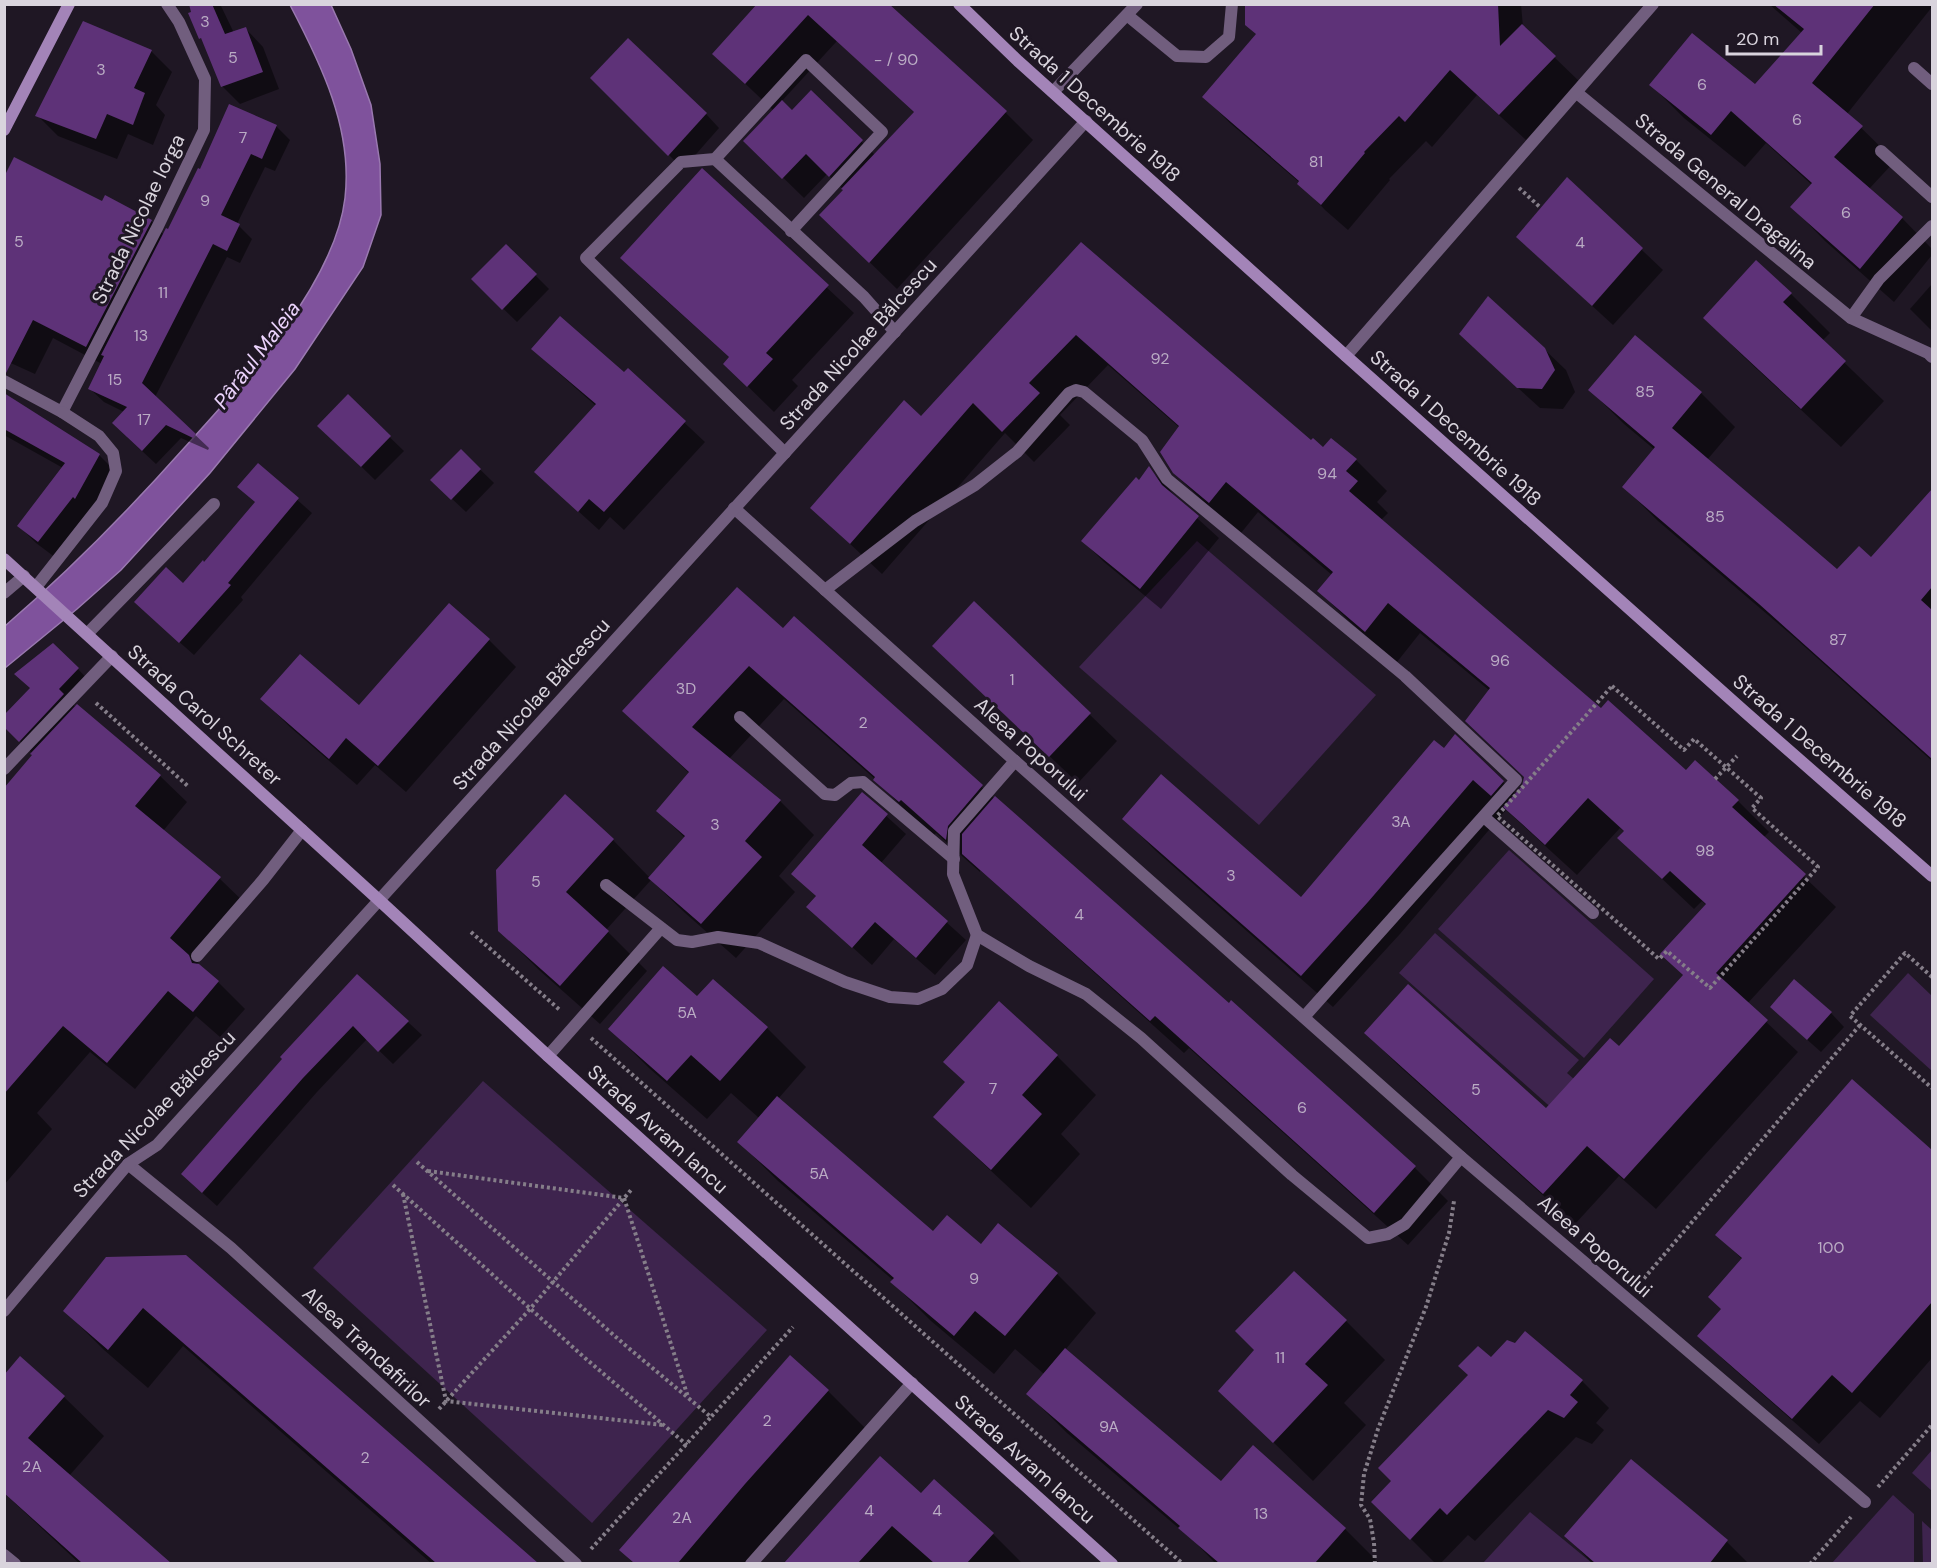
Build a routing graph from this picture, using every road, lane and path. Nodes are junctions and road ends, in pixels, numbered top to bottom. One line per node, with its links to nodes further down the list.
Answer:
1 (69, 4): 13 (street)
2 (167, 4): 26 (street, Strada Nicolae Iorga)
3 (959, 4): 10 (street, Strada 1 Decembrie 1918)
4 (1137, 4): 7 (street)
5 (1232, 4): 7 (street)
6 (1649, 6): 11 (street)
7 (1127, 15): 10 (street)
8 (1914, 68): 9 (street)
9 (1932, 84)
10 (1053, 92): 12 (street, Strada 1 Decembrie 1918)
11 (1577, 93): 21 (street, Strada General Dragalina); 23 (street)
12 (1086, 121): 22 (street, Strada Nicolae Bălcescu); 23 (street, Strada 1 Decembrie 1918)
13 (4, 130)
14 (1881, 151): 17 (street)
15 (715, 159): 20 (street); 20 (street); 27 (street)
16 (1516, 186): 18 (path)
17 (1932, 197)
18 (1541, 208)
19 (1932, 226): 21 (street)
20 (791, 231): 22 (street)
21 (1851, 318): 24 (street, Strada General Dragalina)
22 (895, 332): 27 (street, Strada Nicolae Bălcescu)
23 (1346, 357): 48 (street, Strada 1 Decembrie 1918)
24 (1932, 357)
25 (4, 381): 26 (street)
26 (62, 412): 32 (street)
27 (785, 453): 29 (street, Strada Nicolae Bălcescu)
28 (214, 504): 35 (street)
29 (734, 508): 33 (street, Aleea Poporului); 50 (street, Strada Nicolae Bălcescu)
30 (4, 559): 31 (street, Strada Carol Schreter)
31 (24, 576): 32 (street, Strada Carol Schreter); 34 (street)
32 (36, 587): 35 (street, Strada Carol Schreter)
33 (825, 590): 40 (street, Aleea Poporului); 45 (street)
34 (4, 593)
35 (87, 634): 36 (street, Strada Carol Schreter)
36 (111, 656): 37 (street); 46 (street, Strada Carol Schreter)
37 (80, 689): 42 (street); 44 (path)
38 (740, 717): 47 (street)
39 (1737, 756): 41 (path)
40 (1015, 761): 47 (street); 57 (street, Aleea Poporului)
41 (1726, 767): 41 (path); 43 (path)
42 (4, 769)
43 (1715, 779)
44 (189, 787)
45 (1484, 817): 51 (street); 57 (street)
46 (303, 830): 50 (street, Strada Carol Schreter); 55 (street)
47 (954, 859): 54 (street)
48 (1932, 875)
49 (606, 885): 52 (street)
50 (380, 901): 60 (street, Strada Avram Iancu); 64 (street, Strada Nicolae Bălcescu)
51 (1593, 913)
52 (661, 928): 54 (street); 58 (street)
53 (471, 932): 58 (path)
54 (977, 935): 62 (street)
55 (197, 957)
56 (1932, 977): 59 (path)
57 (1304, 1017): 62 (street, Aleea Poporului)
58 (576, 1025): 60 (street); 89 (path)
59 (1860, 1025): 61 (path); 71 (path)
60 (548, 1056): 76 (street, Strada Avram Iancu)
61 (1932, 1088)
62 (1461, 1157): 83 (street, Aleea Poporului)
63 (417, 1162): 65 (path)
64 (128, 1164): 74 (street, Strada Nicolae Bălcescu); 80 (street, Aleea Trandafirilor)
65 (428, 1171): 69 (path); 72 (path)
66 (393, 1185): 68 (path)
67 (632, 1190): 69 (path)
68 (403, 1194): 73 (path); 78 (path)
69 (624, 1198): 72 (path); 77 (path)
70 (1454, 1199): 90 (path)
71 (1632, 1278)
72 (552, 1281): 73 (path); 77 (path)
73 (530, 1309): 78 (path); 81 (path)
74 (4, 1311)
75 (793, 1328): 79 (path)
76 (912, 1383): 87 (street); 88 (street, Strada Avram Iancu)
77 (689, 1399): 79 (path)
78 (446, 1401): 80 (path); 81 (path)
79 (711, 1417): 82 (path)
80 (424, 1425): 85 (street, Aleea Trandafirilor)
81 (663, 1425): 82 (path)
82 (687, 1445): 85 (path)
83 (1864, 1502)
84 (4, 1555): 86 (street)
85 (581, 1560)
86 (15, 1563)
87 (751, 1563)
88 (1112, 1563)
89 (1183, 1563)
90 (1375, 1563)

